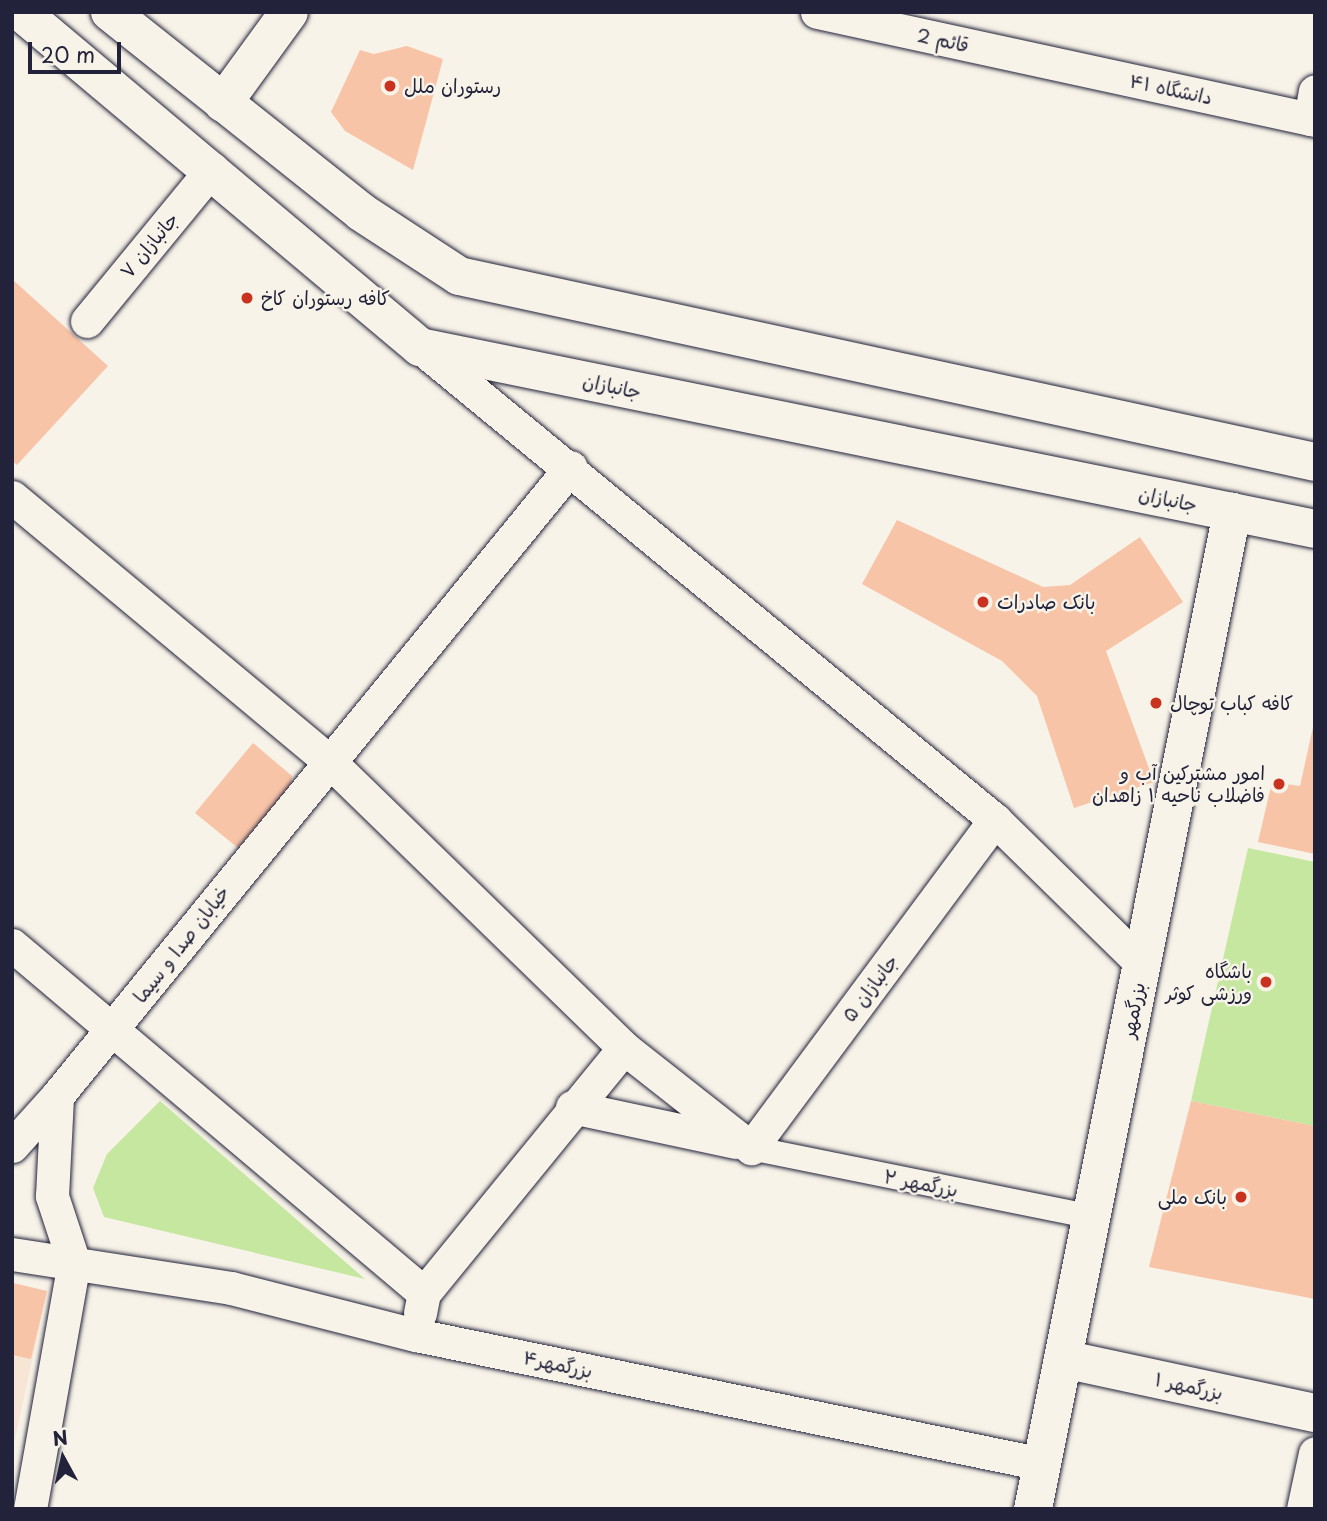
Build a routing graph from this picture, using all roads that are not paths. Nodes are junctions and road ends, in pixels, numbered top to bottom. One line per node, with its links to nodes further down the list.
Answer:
1 (21, 12): 8 (main road, جانبازان)
2 (110, 12): 6 (main road)
3 (289, 12): 6 (main road)
4 (817, 12): 5 (street, قائم 2)
5 (1028, 58): 7 (street, دانشگاه ۴۱)
6 (223, 103): 11 (main road)
7 (1313, 110)
8 (212, 169): 9 (street, جانبازان ۷); 10 (main road, جانبازان)
9 (87, 321)
10 (420, 346): 12 (street); 14 (main road, جانبازان)
11 (1315, 462)
12 (571, 467): 16 (street, خیابان صدا و سیما); 17 (street)
13 (13, 499): 16 (street)
14 (1232, 512): 15 (main road, جانبازان); 19 (main road, بزرگمهر)
15 (1315, 529)
16 (327, 759): 20 (street, خیابان صدا و سیما); 21 (street)
17 (995, 820): 19 (street); 24 (street, جانبازان ۵)
18 (12, 945): 20 (street)
19 (1142, 964): 26 (main road, بزرگمهر)
20 (115, 1027): 22 (street, خیابان صدا و سیما); 29 (street)
21 (624, 1048): 23 (street); 24 (street)
22 (57, 1096): 25 (street, خیابان صدا و سیما); 28 (street)
23 (572, 1107): 24 (street); 29 (street)
24 (746, 1145): 26 (street, بزرگمهر ۲)
25 (12, 1146)
26 (1091, 1217): 31 (main road, بزرگمهر)
27 (12, 1254): 28 (street, بزرگمهر۴)
28 (74, 1262): 30 (street, بزرگمهر۴); 35 (street)
29 (424, 1293): 30 (street)
30 (416, 1335): 34 (street, بزرگمهر۴)
31 (1063, 1359): 32 (main road, بزرگمهر ۱); 34 (main road, بزرگمهر)
32 (1315, 1413)
33 (1315, 1453): 37 (street)
34 (1042, 1464): 36 (main road, بزرگمهر)
35 (30, 1509)
36 (1033, 1509)
37 (1303, 1509)

